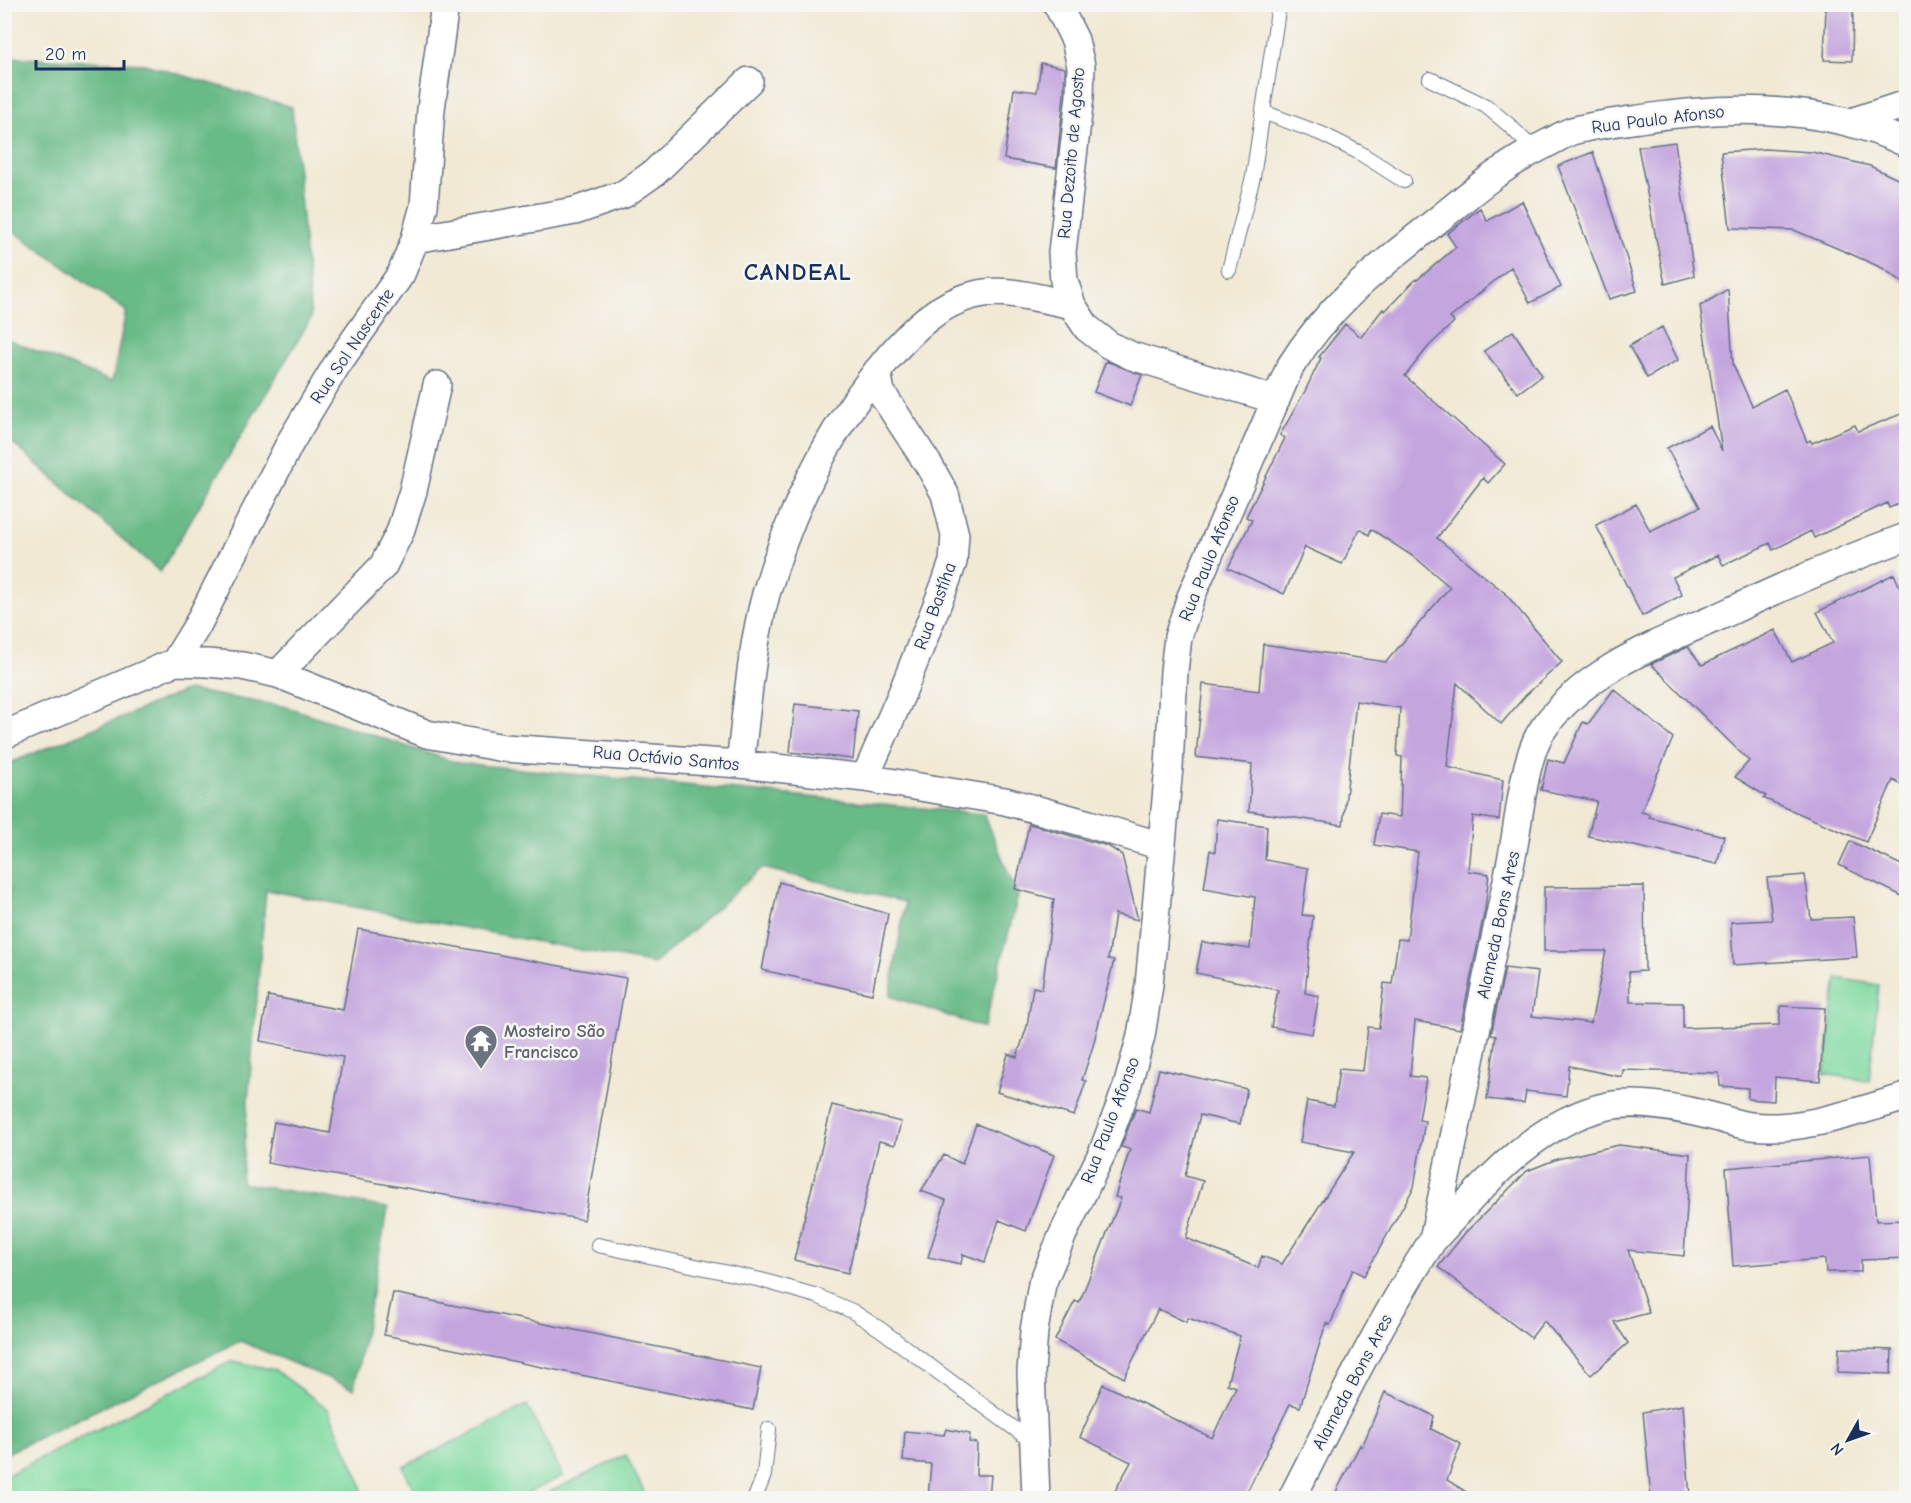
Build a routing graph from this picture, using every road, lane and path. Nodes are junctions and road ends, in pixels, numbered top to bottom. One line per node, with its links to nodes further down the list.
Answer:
1 (445, 4): 12 (street, Rua Sol Nascente)
2 (1057, 4): 14 (street, Rua Dezoito de Agosto)
3 (1279, 4): 7 (lane)
4 (1431, 79): 10 (lane)
5 (749, 81): 12 (street)
6 (1906, 104): 8 (street, Rua Paulo Afonso)
7 (1263, 112): 11 (lane); 13 (lane)
8 (1851, 122): 9 (street, Rua Paulo Afonso); 10 (street, Rua Paulo Afonso)
9 (1906, 143)
10 (1534, 150): 17 (street, Rua Paulo Afonso)
11 (1404, 181)
12 (415, 239): 19 (street, Rua Sol Nascente)
13 (1229, 270)
14 (1072, 305): 15 (street); 17 (street, Rua Dezoito de Agosto)
15 (877, 371): 22 (street); 23 (street, Rua Bastíha)
16 (437, 386): 20 (street)
17 (1276, 400): 24 (street, Rua Paulo Afonso)
18 (1906, 537): 26 (street, Alameda Bons Ares)
19 (175, 662): 20 (street, Rua Octávio Santos); 21 (street)
20 (278, 674): 22 (street, Rua Octávio Santos)
21 (4, 735)
22 (740, 764): 23 (street, Rua Octávio Santos)
23 (865, 778): 24 (street, Rua Octávio Santos)
24 (1161, 846): 29 (street, Rua Paulo Afonso)
25 (1906, 1097): 26 (street)
26 (1433, 1240): 32 (street, Alameda Bons Ares)
27 (598, 1245): 29 (lane)
28 (769, 1429): 30 (lane)
29 (1034, 1443): 31 (street, Rua Paulo Afonso)
30 (755, 1498)
31 (1036, 1498)
32 (1292, 1498)

